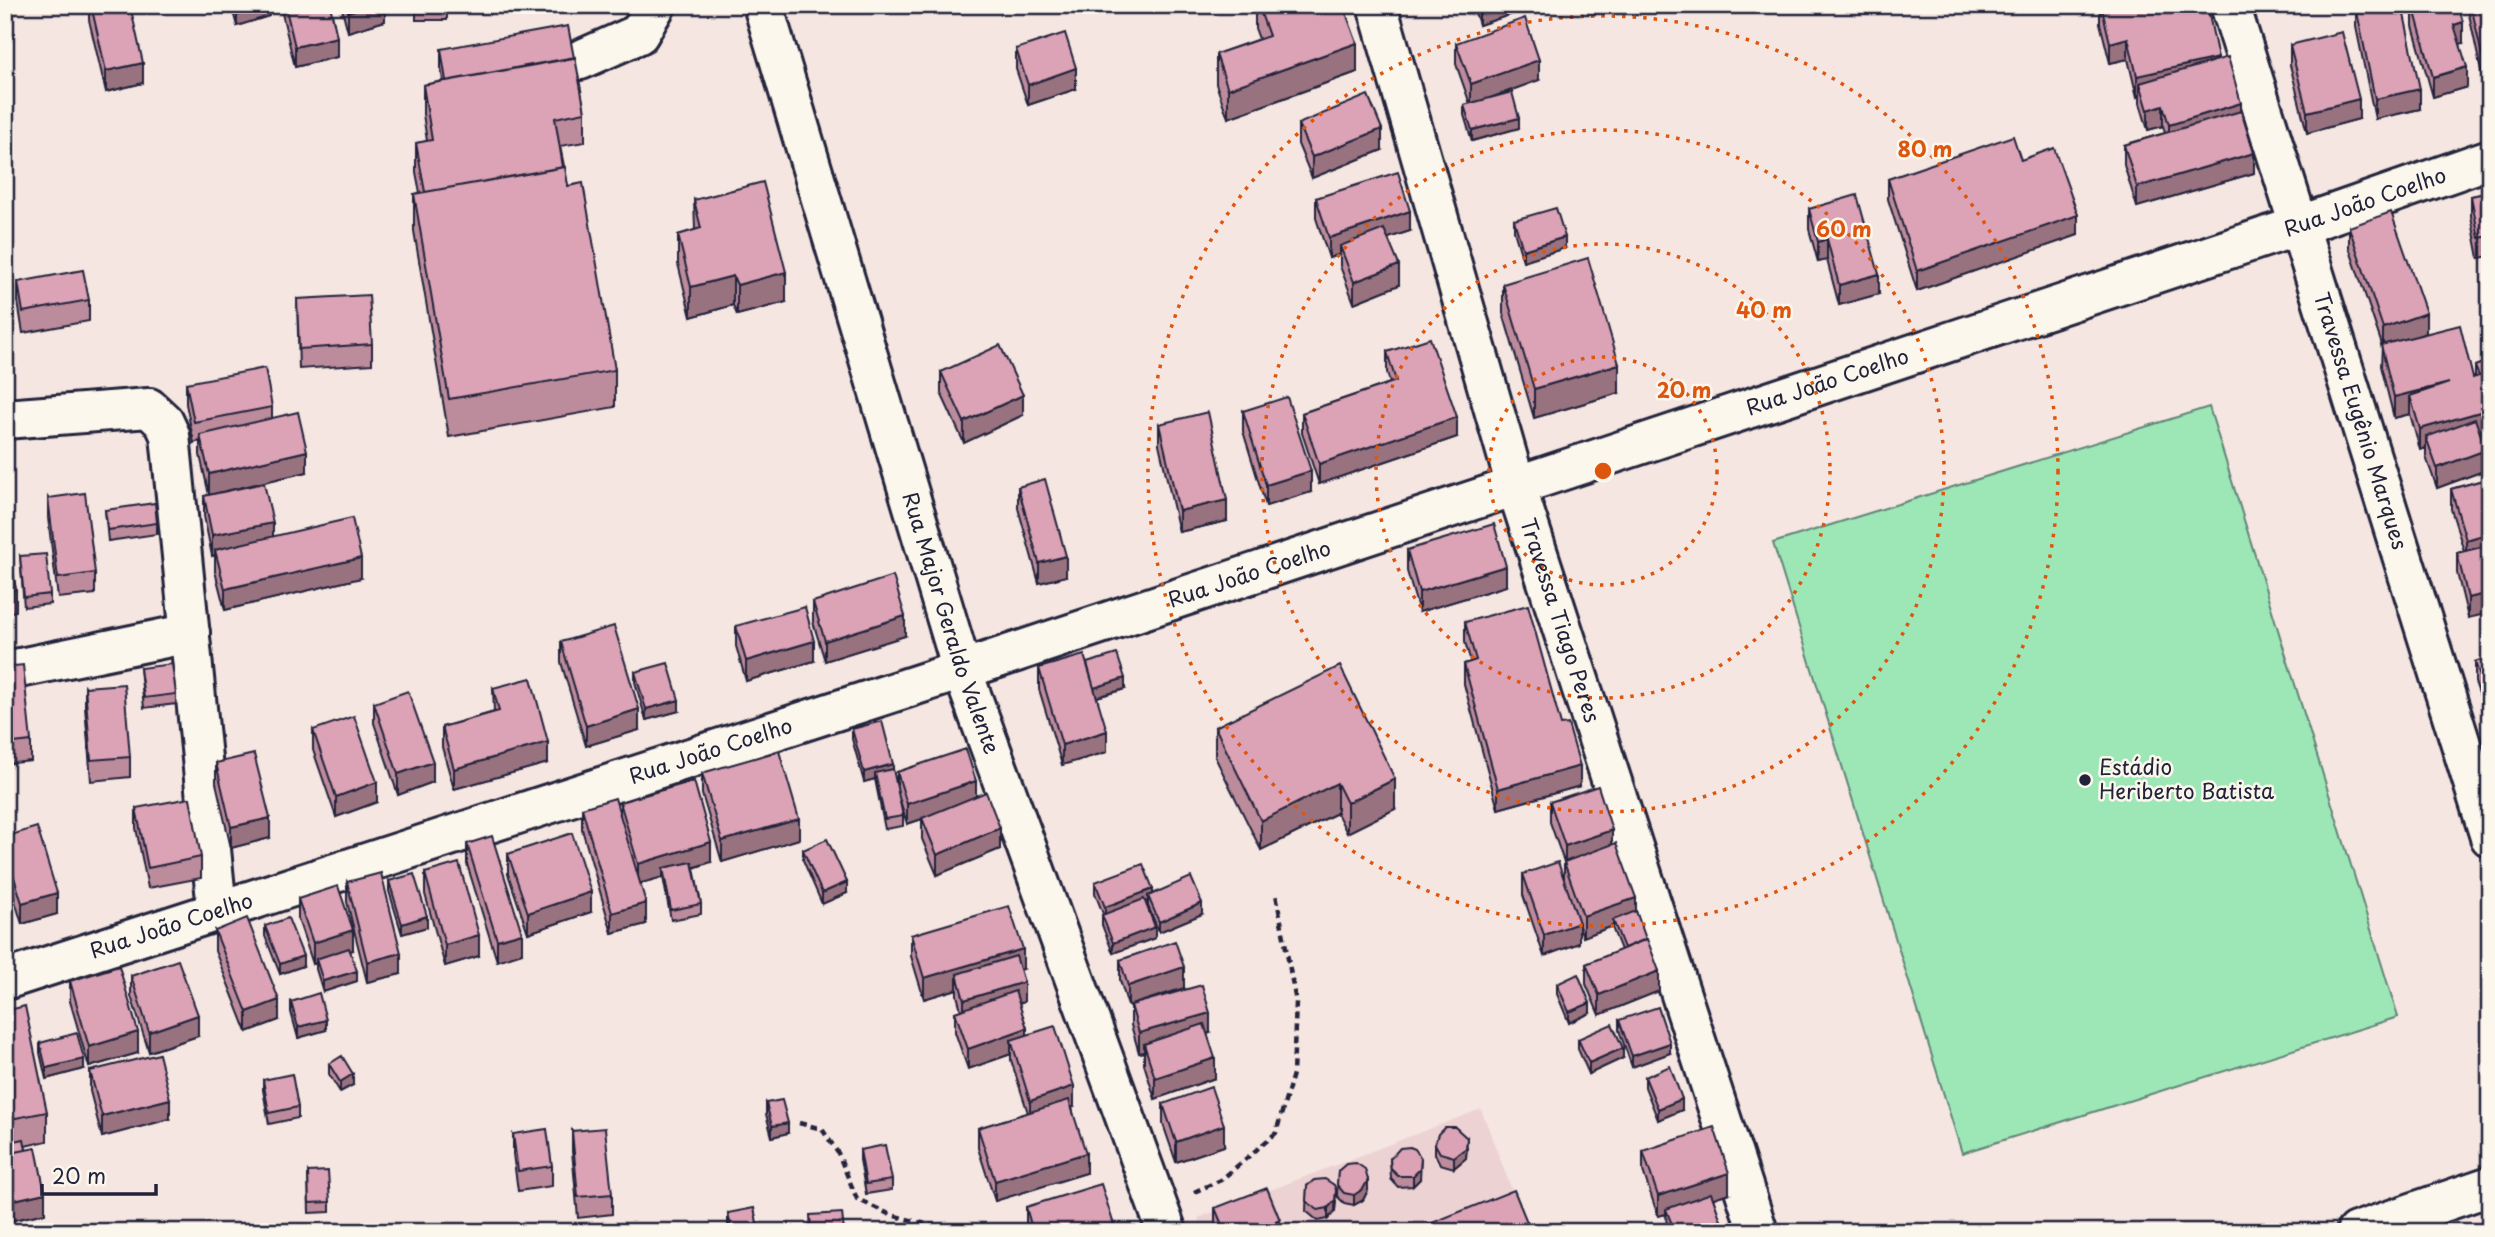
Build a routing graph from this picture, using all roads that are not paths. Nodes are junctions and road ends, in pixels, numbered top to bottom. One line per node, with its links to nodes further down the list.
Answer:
1 (656, 5): 5 (street)
2 (763, 5): 12 (street, Rua Major Geraldo Valente)
3 (1377, 5): 9 (street, Travessa Tiago Peres)
4 (2230, 5): 7 (street, Travessa Eugênio Marques)
5 (580, 60)
6 (2490, 159): 7 (street, Rua João Coelho)
7 (2298, 226): 9 (street, Rua João Coelho); 13 (street, Travessa Eugênio Marques)
8 (5, 419): 10 (street)
9 (1516, 486): 12 (street, Rua João Coelho); 18 (street, Travessa Tiago Peres)
10 (190, 633): 11 (street); 14 (street)
11 (5, 670)
12 (962, 670): 14 (street, Rua João Coelho); 17 (street, Rua Major Geraldo Valente)
13 (2490, 837)
14 (217, 910): 15 (street, Rua João Coelho)
15 (5, 980)
16 (2490, 1186): 19 (street)
17 (1162, 1220)
18 (1758, 1232)
19 (2356, 1232)

